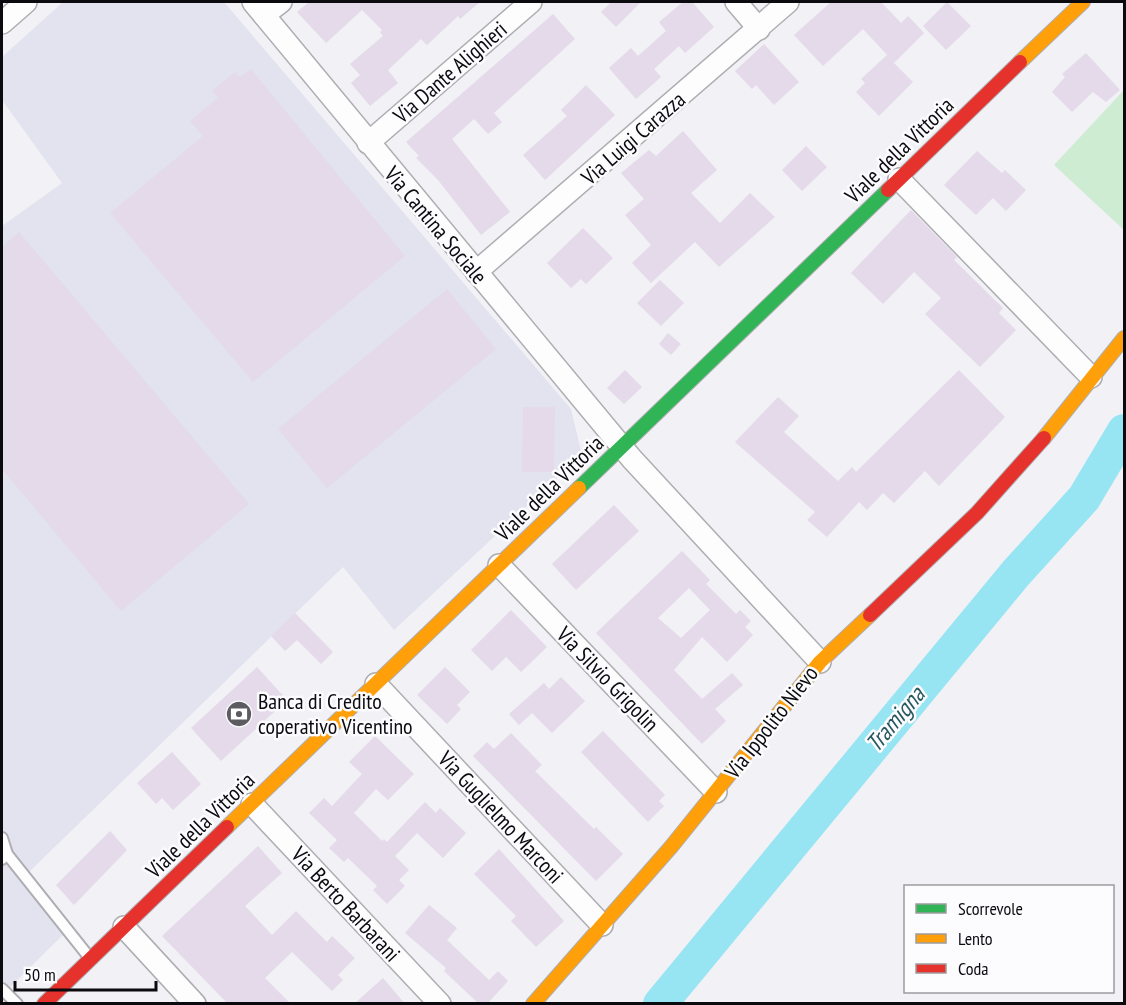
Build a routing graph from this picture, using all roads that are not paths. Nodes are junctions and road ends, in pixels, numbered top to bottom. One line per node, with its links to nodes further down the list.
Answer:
1 (26, 2): 8 (street)
2 (281, 2): 7 (street)
3 (531, 2): 10 (street, Via Dante Alighieri)
4 (736, 2): 9 (street)
5 (788, 2): 9 (street, Via Luigi Carazza)
6 (1083, 2): 11 (street, Viale della Vittoria)
7 (259, 8): 10 (street, Via Cantina Sociale)
8 (2, 23)
9 (759, 29): 12 (street, Via Luigi Carazza)
10 (368, 143): 12 (street, Via Cantina Sociale)
11 (899, 179): 14 (street); 15 (street, Viale della Vittoria)
12 (476, 272): 15 (street, Via Cantina Sociale)
13 (1125, 338): 14 (street)
14 (1091, 377): 17 (street)
15 (621, 447): 16 (street, Viale della Vittoria); 17 (street, Via Ippolito Nievo)
16 (499, 565): 18 (street, Viale della Vittoria); 19 (street, Via Silvio Grigolin)
17 (820, 662): 19 (street, Via Ippolito Nievo)
18 (376, 684): 20 (street, Viale della Vittoria); 23 (street, Via Guglielmo Marconi)
19 (716, 792): 23 (street, Via Ippolito Nievo)
20 (252, 804): 24 (street, Viale della Vittoria); 30 (street, Via Berto Barbarani)
21 (2, 838): 22 (lane)
22 (4, 856): 25 (lane)
23 (602, 925): 31 (street, Via Ippolito Nievo)
24 (124, 927): 25 (street, Viale della Vittoria); 29 (street)
25 (90, 959): 28 (street, Viale della Vittoria)
26 (2, 989): 27 (lane)
27 (17, 1004)
28 (44, 1004)
29 (195, 1004)
30 (440, 1004)
31 (533, 1004)

